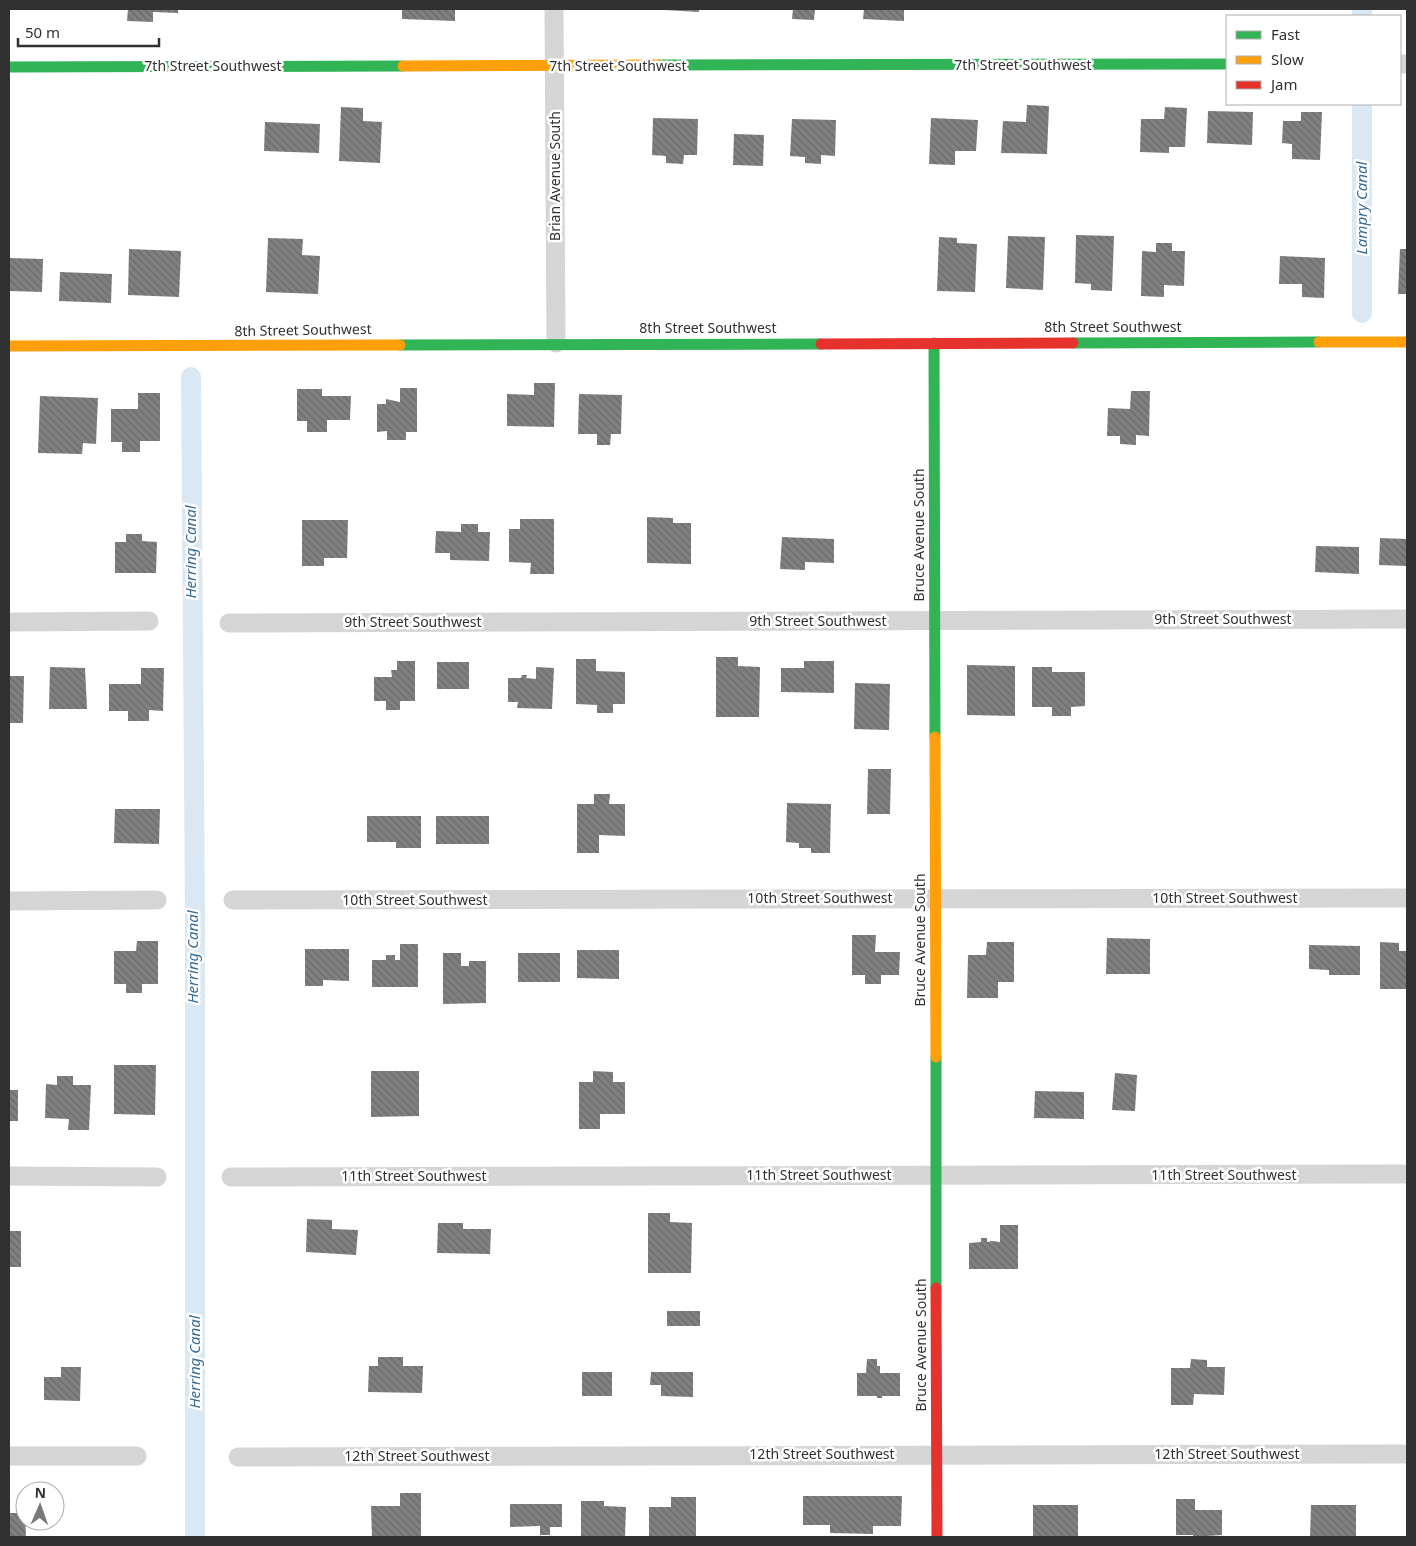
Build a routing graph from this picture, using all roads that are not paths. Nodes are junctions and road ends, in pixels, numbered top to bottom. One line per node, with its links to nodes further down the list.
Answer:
1 (554, 9): 3 (street, Brian Avenue South)
2 (1226, 64): 3 (street, 7th Street Southwest)
3 (554, 66): 4 (street, 7th Street Southwest); 6 (street, Brian Avenue South)
4 (9, 67)
5 (1407, 342): 7 (street, 8th Street Southwest)
6 (556, 343): 7 (street, 8th Street Southwest); 8 (street, 8th Street Southwest)
7 (934, 343): 10 (street, Bruce Avenue South)
8 (9, 346)
9 (1407, 619): 10 (street, 9th Street Southwest)
10 (934, 620): 13 (street, 9th Street Southwest); 14 (street, Bruce Avenue South)
11 (149, 621): 12 (street)
12 (9, 622)
13 (229, 623)
14 (935, 898): 15 (street, 10th Street Southwest); 17 (street, 10th Street Southwest); 20 (street, Bruce Avenue South)
15 (1407, 898)
16 (157, 900): 18 (street)
17 (234, 900)
18 (9, 901)
19 (1407, 1174): 20 (street, 11th Street Southwest)
20 (935, 1175): 23 (street, 11th Street Southwest); 24 (street, Bruce Avenue South)
21 (9, 1176): 22 (street)
22 (157, 1177)
23 (231, 1177)
24 (937, 1454): 25 (street, 12th Street Southwest); 28 (street, 12th Street Southwest); 29 (street, Bruce Avenue South)
25 (1407, 1454)
26 (9, 1456): 27 (street)
27 (137, 1456)
28 (238, 1457)
29 (937, 1537)

